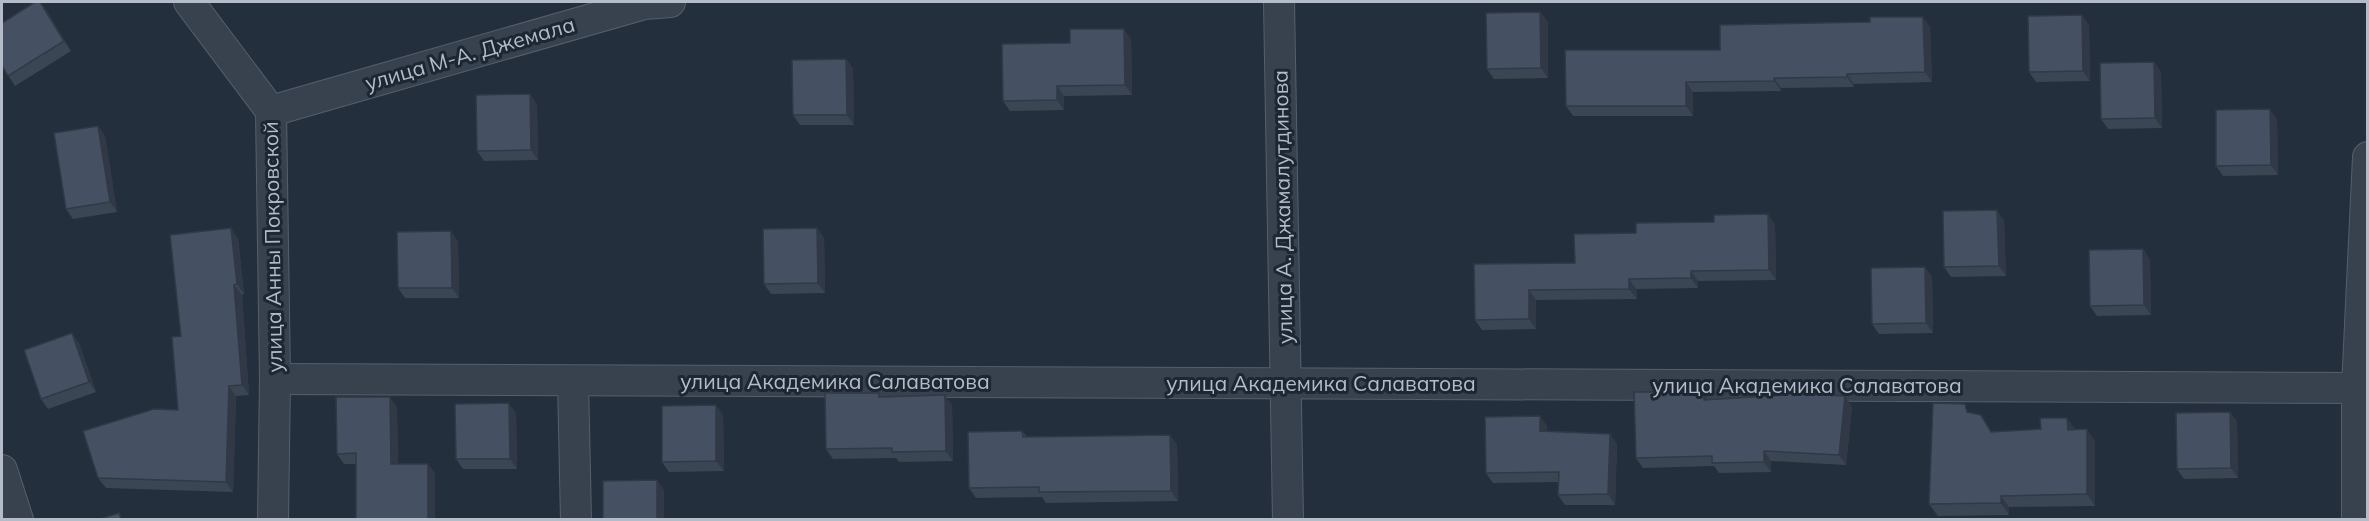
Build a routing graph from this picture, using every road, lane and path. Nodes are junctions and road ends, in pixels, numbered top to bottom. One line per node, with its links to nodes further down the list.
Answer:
1 (189, 2): 4 (street, улица Анны Покровской)
2 (652, 2): 4 (street, улица М-А. Джемала)
3 (1279, 2): 8 (street, улица А. Джамалутдинова)
4 (271, 111): 6 (street, улица Анны Покровской)
5 (2367, 157): 9 (street)
6 (275, 379): 7 (street, улица Академика Салаватова); 12 (street, улица Анны Покровской)
7 (573, 381): 8 (street, улица Академика Салаватова); 13 (street)
8 (1286, 384): 9 (street, улица Академика Салаватова); 14 (street, улица А. Джамалутдинова)
9 (2362, 388): 15 (street)
10 (2, 470): 11 (street)
11 (18, 519)
12 (273, 519)
13 (576, 519)
14 (1288, 519)
15 (2357, 519)

